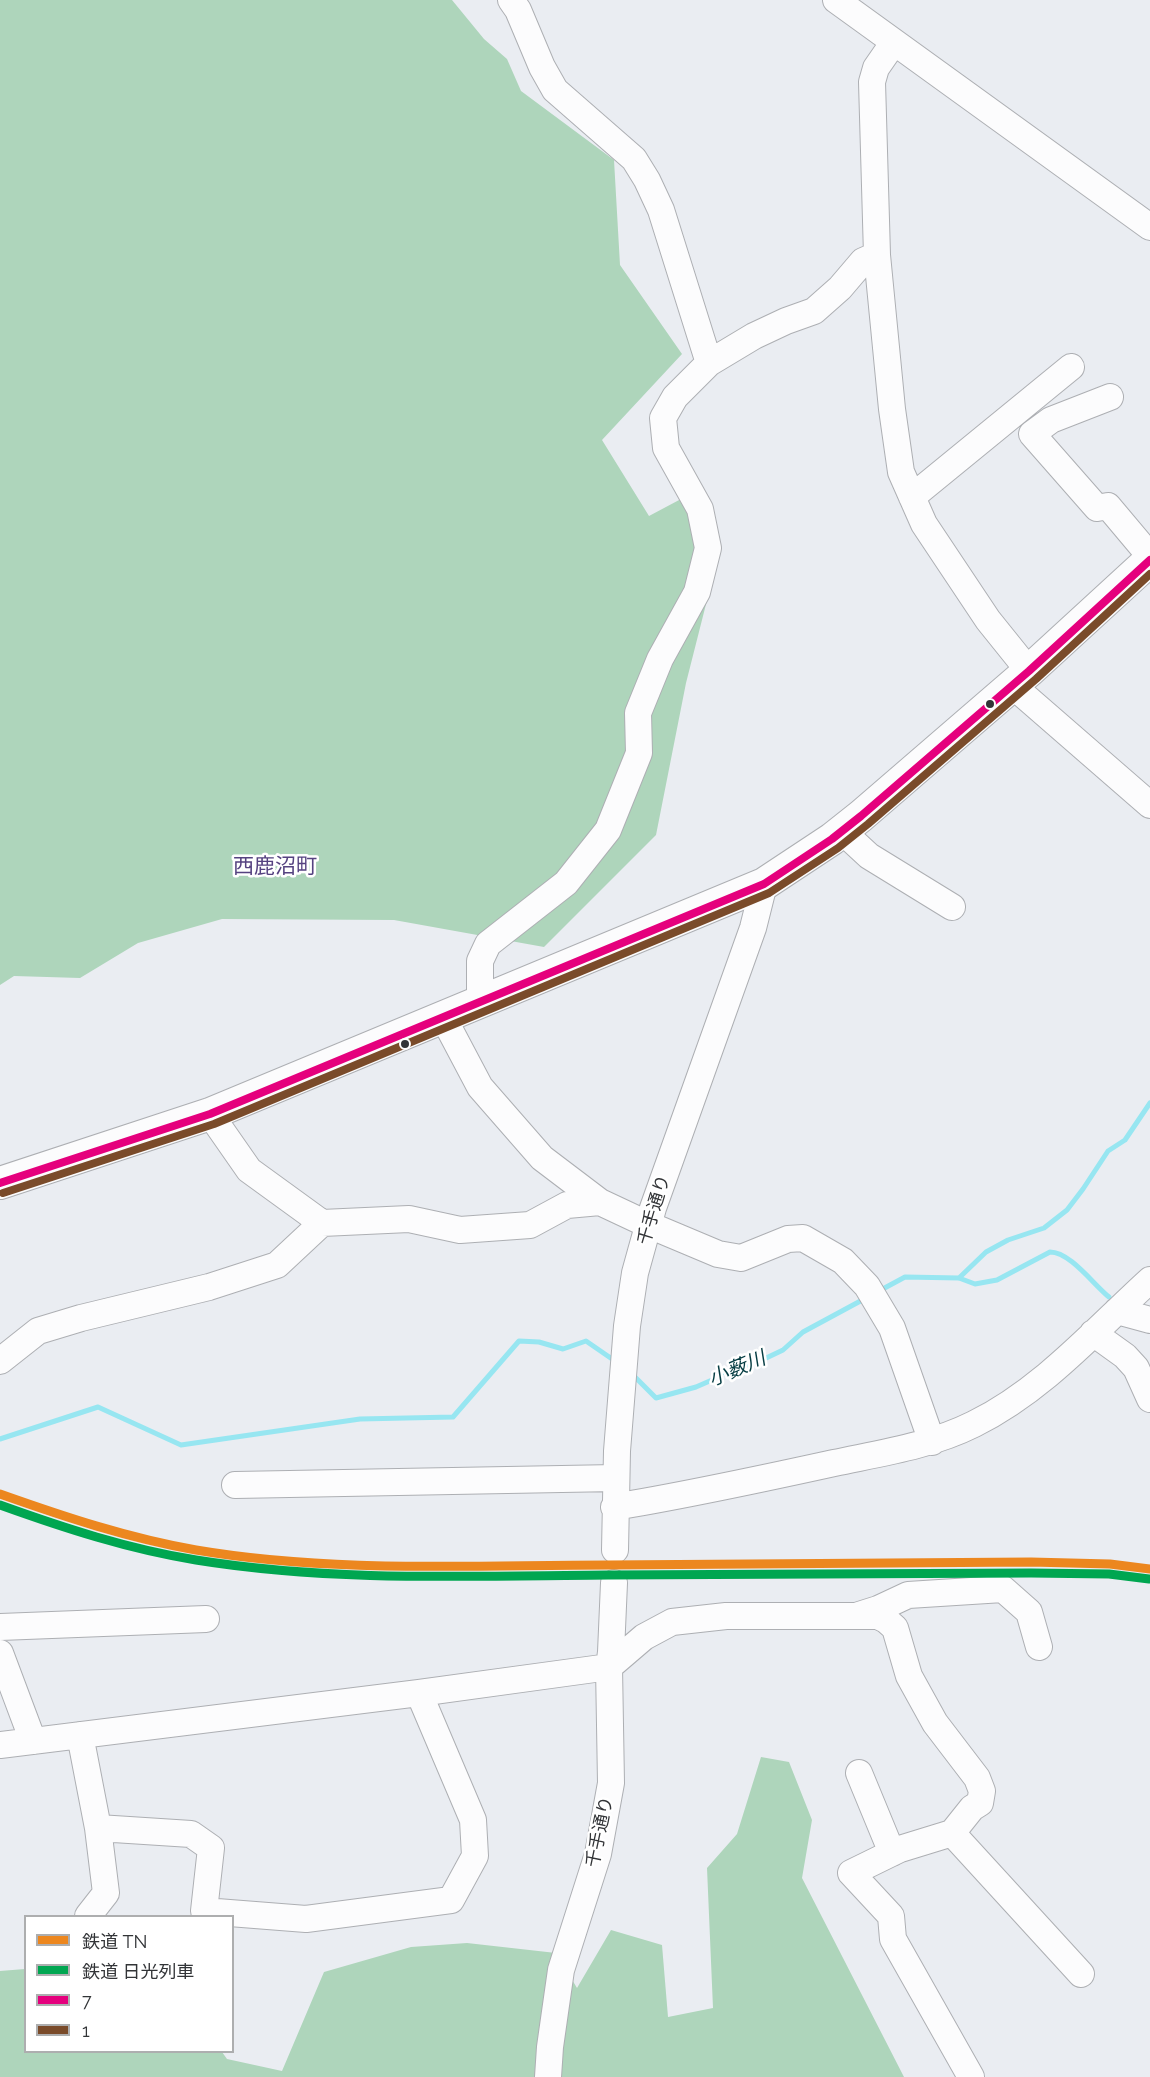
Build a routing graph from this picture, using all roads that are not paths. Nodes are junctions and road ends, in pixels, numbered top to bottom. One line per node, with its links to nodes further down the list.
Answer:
1 (512, 0): 6 (street)
2 (848, 3): 3 (street)
3 (894, 42): 4 (street); 5 (street)
4 (1150, 227)
5 (877, 255): 6 (street); 9 (street)
6 (708, 363): 16 (street)
7 (1071, 367): 9 (street)
8 (1110, 397): 10 (street)
9 (912, 497): 11 (street)
10 (1150, 558): 11 (main road)
11 (1021, 678): 12 (street); 13 (main road)
12 (1150, 805)
13 (842, 831): 14 (main road); 15 (street)
14 (764, 884): 16 (main road); 22 (street, 千手通り)
15 (952, 907)
16 (480, 1002): 17 (main road)
17 (443, 1017): 18 (main road); 20 (street)
18 (210, 1114): 19 (main road); 21 (street)
19 (0, 1183)
20 (600, 1202): 21 (street); 22 (street)
21 (322, 1223): 27 (street)
22 (649, 1225): 29 (street); 30 (street, 千手通り)
23 (1150, 1280): 24 (street)
24 (1117, 1311): 25 (street); 26 (street)
25 (1150, 1320)
26 (1093, 1333): 28 (street); 29 (street)
27 (0, 1361)
28 (1150, 1399)
29 (932, 1442): 32 (street)
30 (616, 1478): 31 (street); 32 (street, 千手通り)
31 (235, 1485)
32 (614, 1507): 33 (street, 千手通り)
33 (615, 1550)
34 (614, 1583): 40 (street, 千手通り)
35 (856, 1616): 38 (street); 40 (street); 47 (street)
36 (206, 1619): 37 (street)
37 (0, 1627)
38 (1039, 1647)
39 (0, 1653): 43 (street)
40 (609, 1667): 41 (street); 51 (street, 千手通り)
41 (419, 1693): 42 (street); 46 (street)
42 (80, 1735): 43 (street); 46 (street)
43 (33, 1741): 44 (street)
44 (0, 1745)
45 (859, 1773): 48 (street)
46 (98, 1828): 49 (street)
47 (952, 1833): 48 (street); 50 (street)
48 (892, 1853): 52 (street)
49 (90, 1915)
50 (1082, 1974)
51 (548, 2077)
52 (971, 2077)

